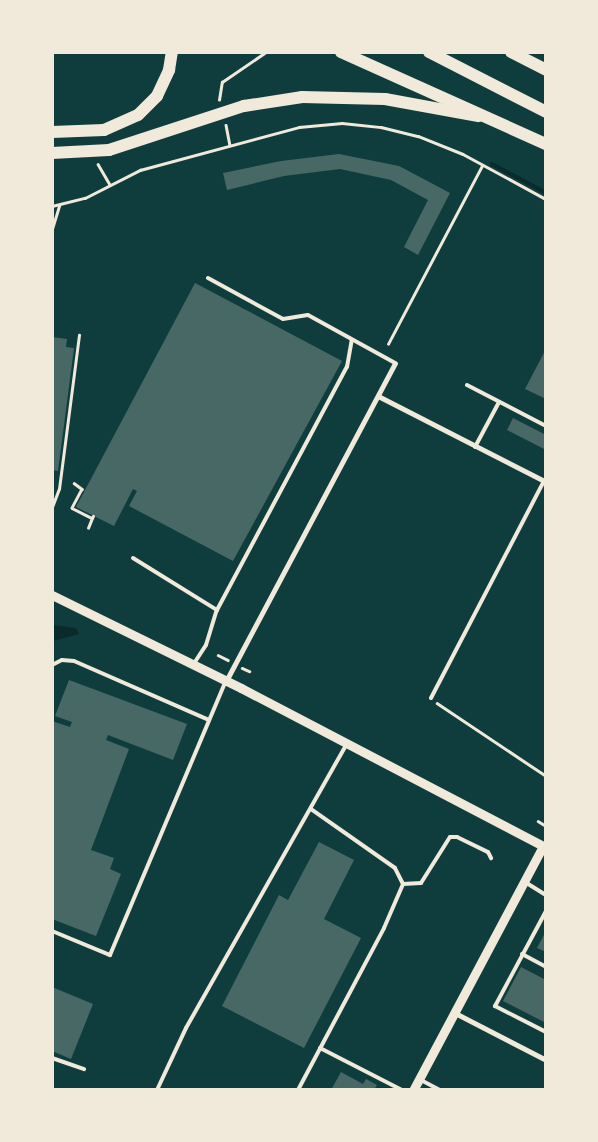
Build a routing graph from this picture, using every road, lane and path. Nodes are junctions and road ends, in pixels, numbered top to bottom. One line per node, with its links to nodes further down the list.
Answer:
1 (172, 52): 11 (highway)
2 (266, 52): 7 (path)
3 (341, 52): 9 (highway)
4 (429, 52): 8 (highway)
5 (511, 52): 6 (highway)
6 (546, 70)
7 (220, 104)
8 (546, 112)
9 (478, 116): 12 (highway); 14 (highway)
10 (225, 120): 13 (path)
11 (52, 132)
12 (546, 144)
13 (230, 146): 16 (path); 17 (path)
14 (52, 153)
15 (98, 164): 17 (path)
16 (482, 166): 18 (path); 25 (path)
17 (110, 185): 20 (path)
18 (546, 199)
19 (52, 206): 20 (path)
20 (59, 206): 21 (path)
21 (52, 229)
22 (208, 278): 24 (lane)
23 (79, 336): 34 (path)
24 (352, 340): 26 (lane); 38 (lane)
25 (388, 344)
26 (395, 363): 28 (street)
27 (467, 385): 29 (lane)
28 (378, 396): 31 (street); 41 (street)
29 (499, 402): 30 (lane); 31 (lane)
30 (546, 426)
31 (475, 447): 32 (street)
32 (545, 482): 42 (lane)
33 (74, 483): 35 (path)
34 (52, 507)
35 (88, 528)
36 (133, 558): 38 (lane)
37 (52, 595): 40 (street)
38 (217, 610): 40 (lane)
39 (52, 665): 43 (lane)
40 (194, 665): 41 (street)
41 (226, 681): 43 (lane); 44 (street)
42 (431, 698): 45 (path)
43 (209, 720): 55 (lane)
44 (347, 743): 46 (lane); 49 (street)
45 (546, 776)
46 (311, 809): 52 (lane); 65 (lane)
47 (538, 821): 48 (path)
48 (546, 826)
49 (544, 844): 51 (street)
50 (491, 858): 52 (lane)
51 (525, 882): 53 (lane); 58 (street)
52 (403, 884): 60 (lane)
53 (546, 895)
54 (546, 911): 56 (lane)
55 (52, 931)
56 (522, 954): 57 (lane); 59 (lane)
57 (546, 967)
58 (455, 1013): 62 (street); 64 (street)
59 (546, 1032)
60 (320, 1048): 66 (lane); 67 (lane)
61 (52, 1058): 63 (lane)
62 (546, 1060)
63 (84, 1069)
64 (418, 1079): 68 (street); 69 (lane)
65 (158, 1090)
66 (298, 1090)
67 (402, 1090)
68 (413, 1090)
69 (440, 1090)

